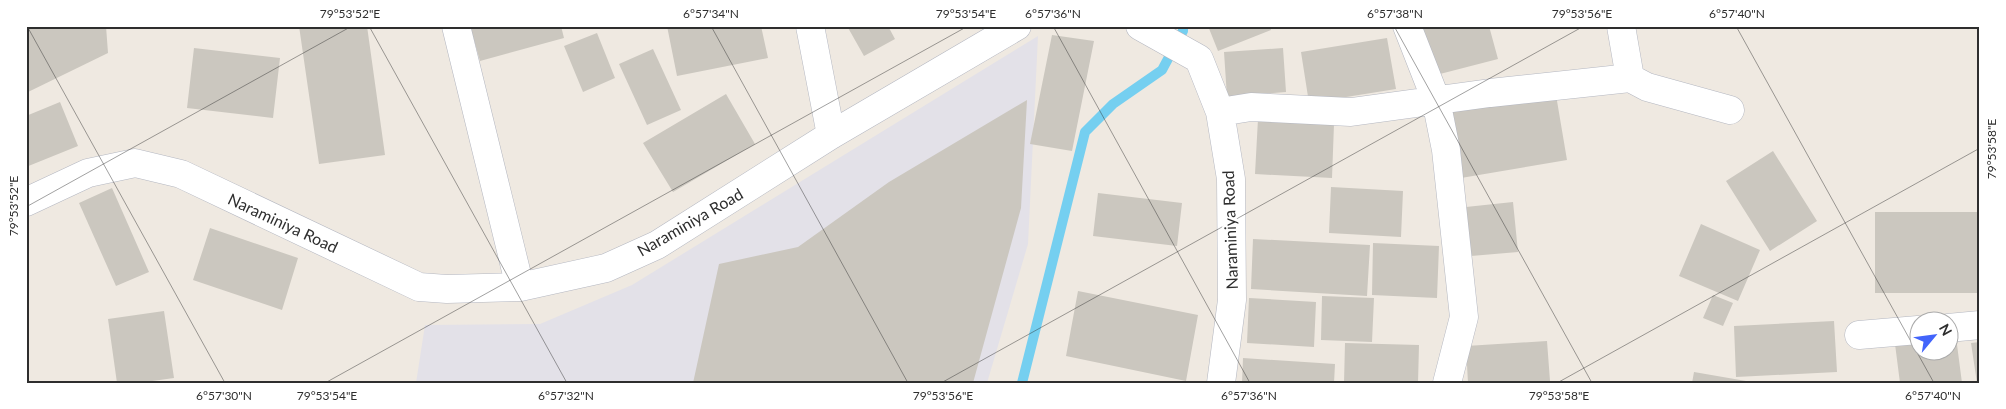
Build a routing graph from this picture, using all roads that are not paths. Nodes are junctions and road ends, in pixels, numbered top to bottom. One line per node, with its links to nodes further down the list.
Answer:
1 (456, 26): 13 (street)
2 (810, 26): 11 (street)
3 (1017, 26): 11 (street, Naraminiya Road)
4 (1407, 26): 8 (street)
5 (1621, 26): 7 (street)
6 (1149, 31): 10 (street, Naraminiya Road)
7 (1630, 78): 8 (street); 9 (street)
8 (1436, 100): 10 (street); 19 (street)
9 (1730, 110)
10 (1220, 112): 18 (street, Naraminiya Road)
11 (831, 135): 13 (street, Naraminiya Road)
12 (26, 202): 13 (street, Naraminiya Road)
13 (520, 287)
14 (1980, 325): 15 (street)
15 (1958, 327)
16 (1908, 331): 17 (street)
17 (1859, 335)
18 (1221, 383)
19 (1447, 383)

